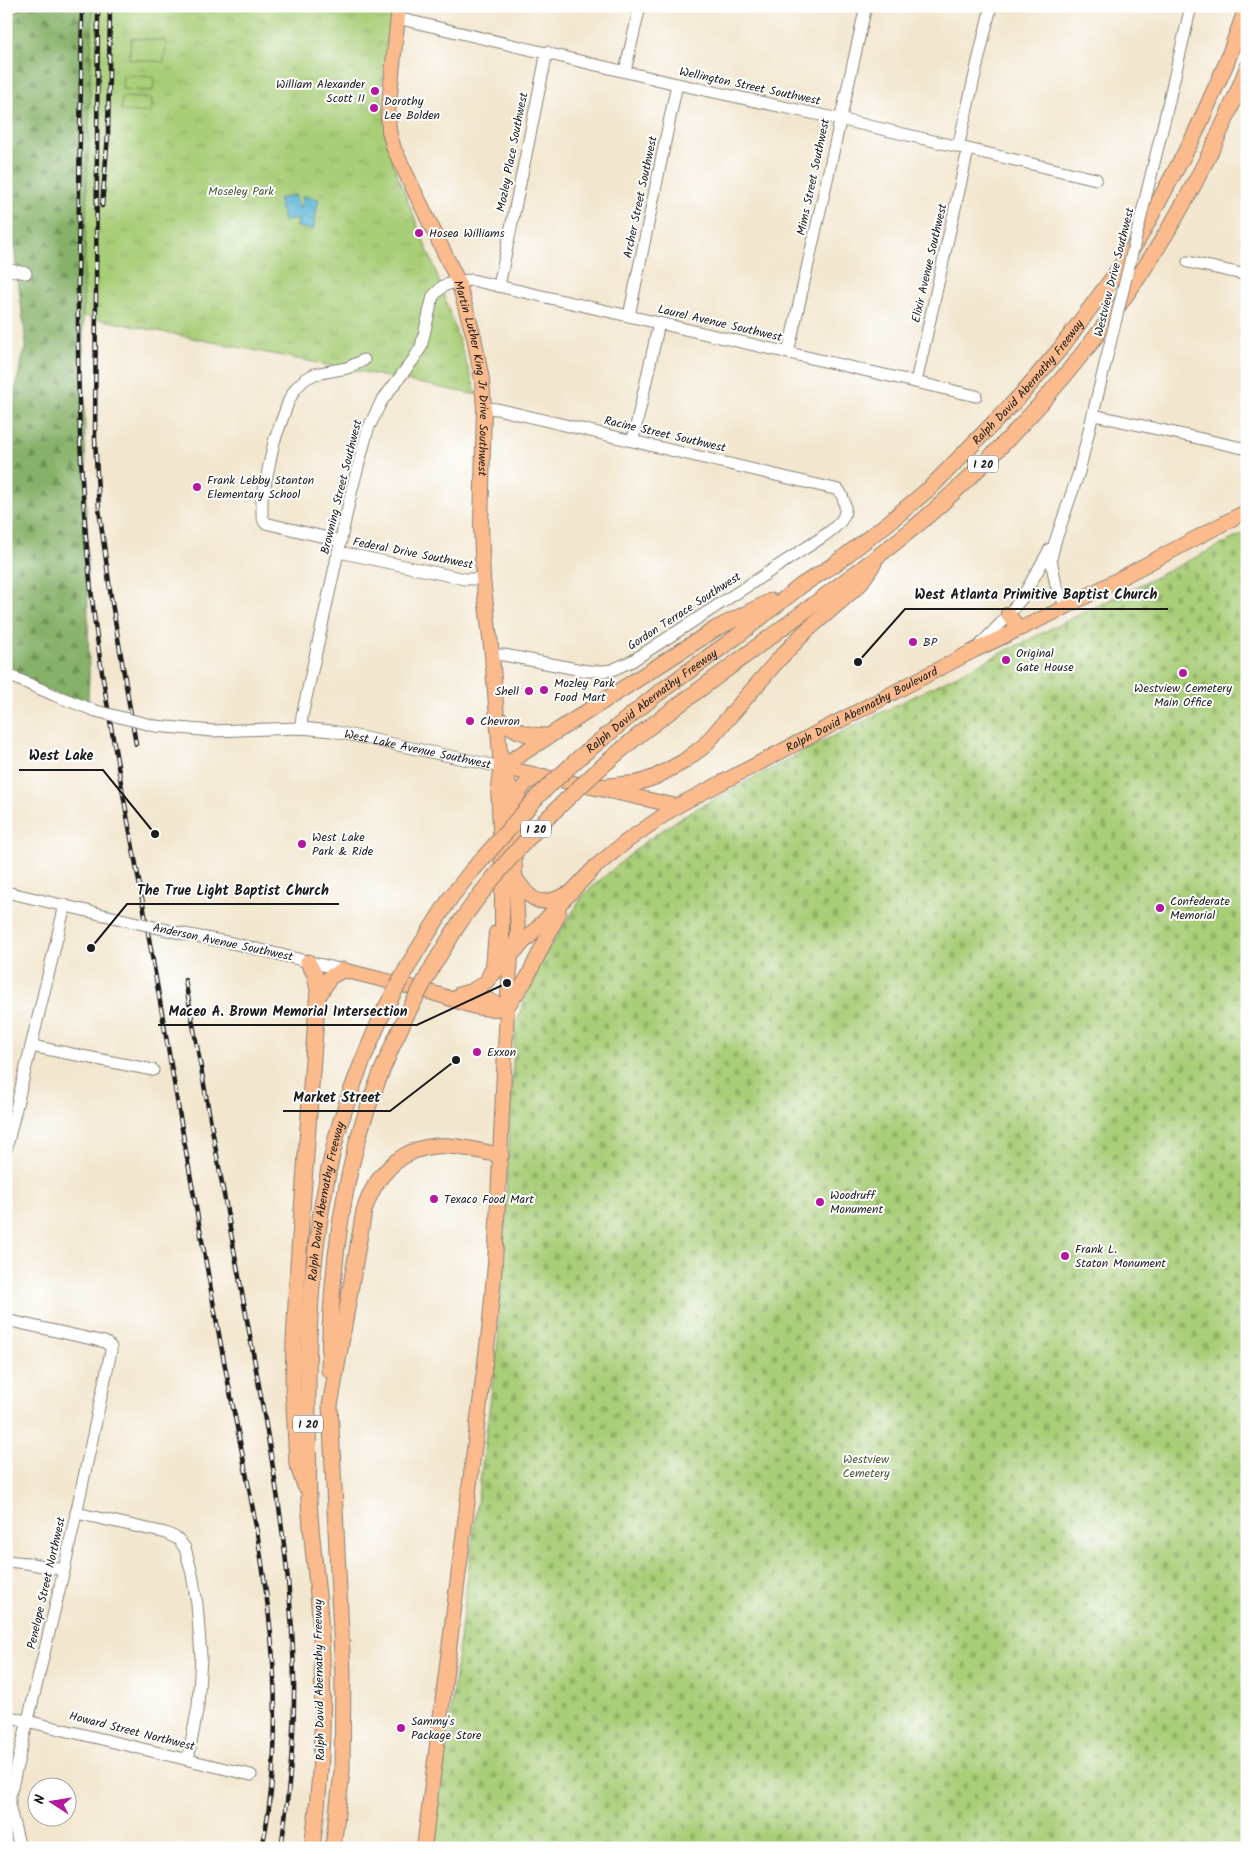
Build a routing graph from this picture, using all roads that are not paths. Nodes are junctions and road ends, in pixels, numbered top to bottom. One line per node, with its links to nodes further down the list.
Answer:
1 (14, 6): 7 (street)
2 (640, 6): 11 (street)
3 (866, 6): 13 (street, Mims Street Southwest)
4 (991, 6): 14 (street, Elixir Avenue Southwest)
5 (1191, 6): 29 (street, Westview Drive Southwest, bridge)
6 (1247, 6): 38 (highway, Ralph David Abernathy Freeway / I 20)
7 (6, 9)
8 (398, 12): 9 (street, Wellington Street Southwest); 20 (main road, Martin Luther King Jr Drive Southwest)
9 (547, 52): 11 (street, Wellington Street Southwest); 21 (street, Mozley Place Southwest)
10 (1247, 68): 36 (highway, Ralph David Abernathy Freeway / I 20)
11 (625, 71): 12 (street, Wellington Street Southwest)
12 (677, 84): 13 (street, Wellington Street Southwest); 22 (street, Archer Street Southwest)
13 (839, 120): 14 (street, Wellington Street Southwest); 24 (street, Mims Street Southwest)
14 (963, 148): 15 (street, Wellington Street Southwest); 26 (street, Elixir Avenue Southwest)
15 (1096, 179)
16 (1188, 262): 19 (street)
17 (6, 269): 18 (street)
18 (26, 274)
19 (1247, 275)
20 (458, 281): 21 (street, Laurel Avenue Southwest); 28 (main road, Martin Luther King Jr Drive Southwest); 35 (street, Browning Street Southwest)
21 (499, 286): 22 (street, Laurel Avenue Southwest)
22 (629, 316): 23 (street, Laurel Avenue Southwest)
23 (659, 323): 24 (street, Laurel Avenue Southwest); 30 (street)
24 (788, 353): 26 (street, Laurel Avenue Southwest)
25 (364, 360): 35 (street, Federal Drive Southwest)
26 (916, 382): 27 (street, Laurel Avenue Southwest)
27 (976, 396)
28 (484, 408): 30 (street, Racine Street Southwest); 37 (main road, Martin Luther King Jr Drive Southwest)
29 (1094, 415): 31 (street); 34 (street, Westview Drive Southwest)
30 (632, 440): 32 (street, Racine Street Southwest)
31 (1247, 449)
32 (839, 490): 43 (street, Gordon Terrace Southwest)
33 (1247, 511): 39 (main road, Ralph David Abernathy Boulevard)
34 (1055, 542): 39 (street, Westview Drive Southwest); 40 (street, Westview Drive Southwest)
35 (340, 547): 37 (street, Federal Drive Southwest); 46 (street, Browning Street Southwest)
36 (881, 554): 50 (highway); 70 (highway, Ralph David Abernathy Freeway / I 20, bridge)
37 (483, 579): 43 (main road, Martin Luther King Jr Drive Southwest)
38 (802, 585): 47 (highway); 71 (highway, Ralph David Abernathy Freeway / I 20, bridge)
39 (1066, 607): 41 (main road, Ralph David Abernathy Boulevard)
40 (1008, 614): 41 (main road); 42 (street, Westview Drive Southwest)
41 (1019, 629): 42 (main road, Ralph David Abernathy Boulevard)
42 (974, 652): 51 (main road, Ralph David Abernathy Boulevard)
43 (492, 655): 45 (main road, Martin Luther King Jr Drive Southwest)
44 (6, 674): 46 (street, West Lake Avenue Southwest, bridge)
45 (497, 718): 47 (highway); 48 (main road, Martin Luther King Jr Drive Southwest)
46 (301, 728): 48 (street, West Lake Avenue Southwest)
47 (548, 736): 48 (highway)
48 (501, 767): 49 (main road, West Lake Avenue Southwest); 52 (main road); 57 (main road); 60 (main road)
49 (544, 776): 50 (main road, West Lake Avenue Southwest); 52 (main road)
50 (599, 787): 51 (main road, West Lake Avenue Southwest)
51 (678, 806): 55 (main road, Ralph David Abernathy Boulevard)
52 (512, 808): 53 (main road)
53 (517, 880): 55 (main road); 57 (main road)
54 (6, 892): 56 (street, Anderson Avenue Southwest)
55 (570, 892): 57 (main road, Ralph David Abernathy Boulevard); 64 (main road)
56 (65, 905): 58 (street, Anderson Avenue Southwest, bridge); 65 (street)
57 (511, 957): 60 (main road, Ralph David Abernathy Boulevard); 64 (main road)
58 (308, 962): 59 (street, Anderson Avenue Southwest); 63 (highway)
59 (343, 970): 61 (main road, Anderson Avenue Southwest); 63 (highway)
60 (486, 982): 62 (main road, Ralph David Abernathy Boulevard)
61 (439, 994): 62 (main road, Anderson Avenue Southwest); 64 (main road, Anderson Avenue Southwest)
62 (460, 994): 64 (main road, Anderson Avenue Southwest)
63 (318, 999): 71 (highway)
64 (507, 1008): 68 (main road)
65 (31, 1046): 66 (street); 67 (street)
66 (153, 1070)
67 (6, 1150)
68 (500, 1155): 70 (highway); 83 (main road)
69 (6, 1320): 72 (street, Penelope Street Northwest)
70 (330, 1406): 82 (highway, I 20)
71 (309, 1499): 81 (highway, Ralph David Abernathy Freeway / I 20)
72 (76, 1513): 74 (street, Penelope Street Northwest); 77 (street)
73 (6, 1561): 74 (street)
74 (64, 1570): 76 (street, Penelope Street Northwest)
75 (6, 1716): 76 (street, Howard Street Northwest)
76 (28, 1720): 77 (street, Howard Street Northwest); 79 (street, Penelope Street Northwest)
77 (188, 1759): 78 (street, Howard Street Northwest)
78 (251, 1775)
79 (8, 1795): 80 (street, Penelope Street Northwest)
80 (20, 1848)
81 (312, 1848)
82 (333, 1848)
83 (424, 1848)

